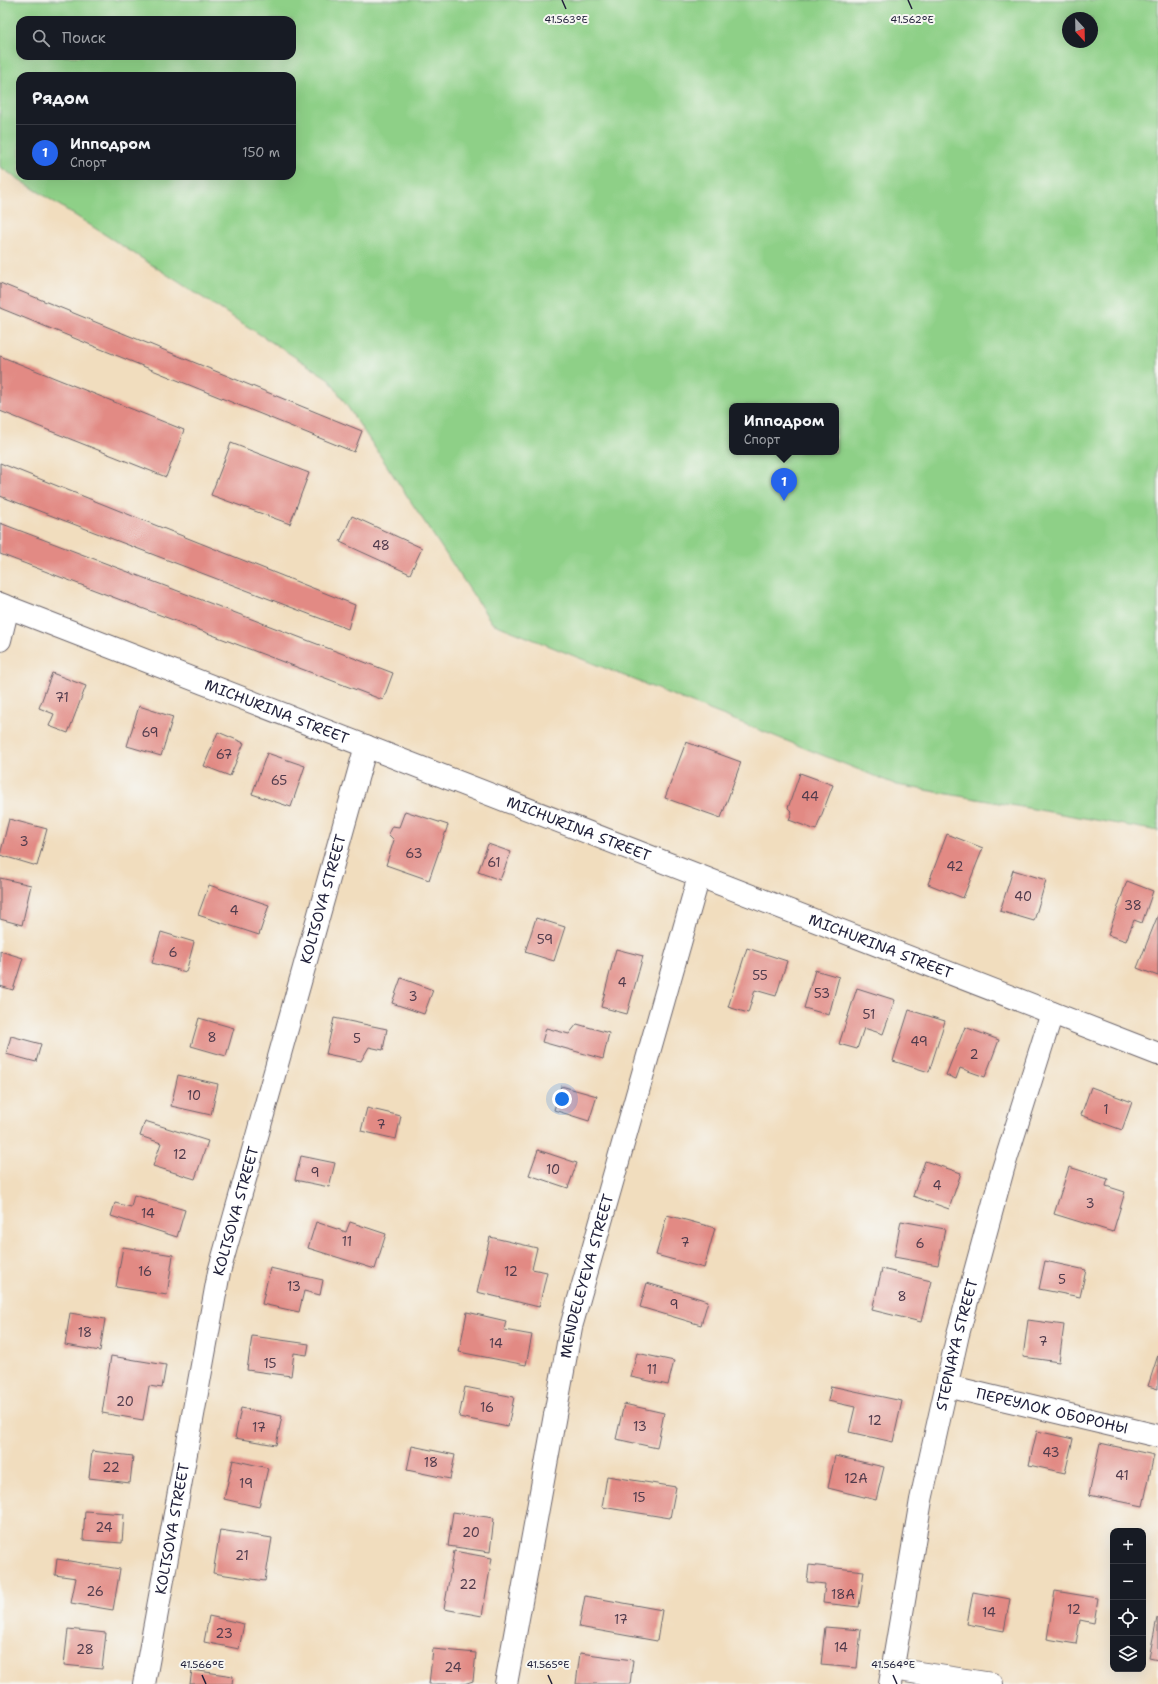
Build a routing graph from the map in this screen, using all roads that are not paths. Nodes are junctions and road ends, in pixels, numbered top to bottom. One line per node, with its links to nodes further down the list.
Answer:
1 (4, 606): 2 (street); 3 (street, MICHURINA STREET)
2 (0, 640)
3 (366, 746): 4 (street, MICHURINA STREET); 10 (street, KOLTSOVA STREET)
4 (699, 876): 5 (street, MICHURINA STREET); 11 (street, MENDELEYEVA STREET)
5 (1052, 1013): 6 (street, MICHURINA STREET); 7 (street, STEPNAYA STREET)
6 (1158, 1054)
7 (947, 1386): 8 (street, ПЕРЕУЛОК ОБОРОНЫ); 9 (street, STEPNAYA STREET)
8 (1158, 1436)
9 (891, 1676): 12 (street)
10 (144, 1684)
11 (506, 1684)
12 (992, 1684)

